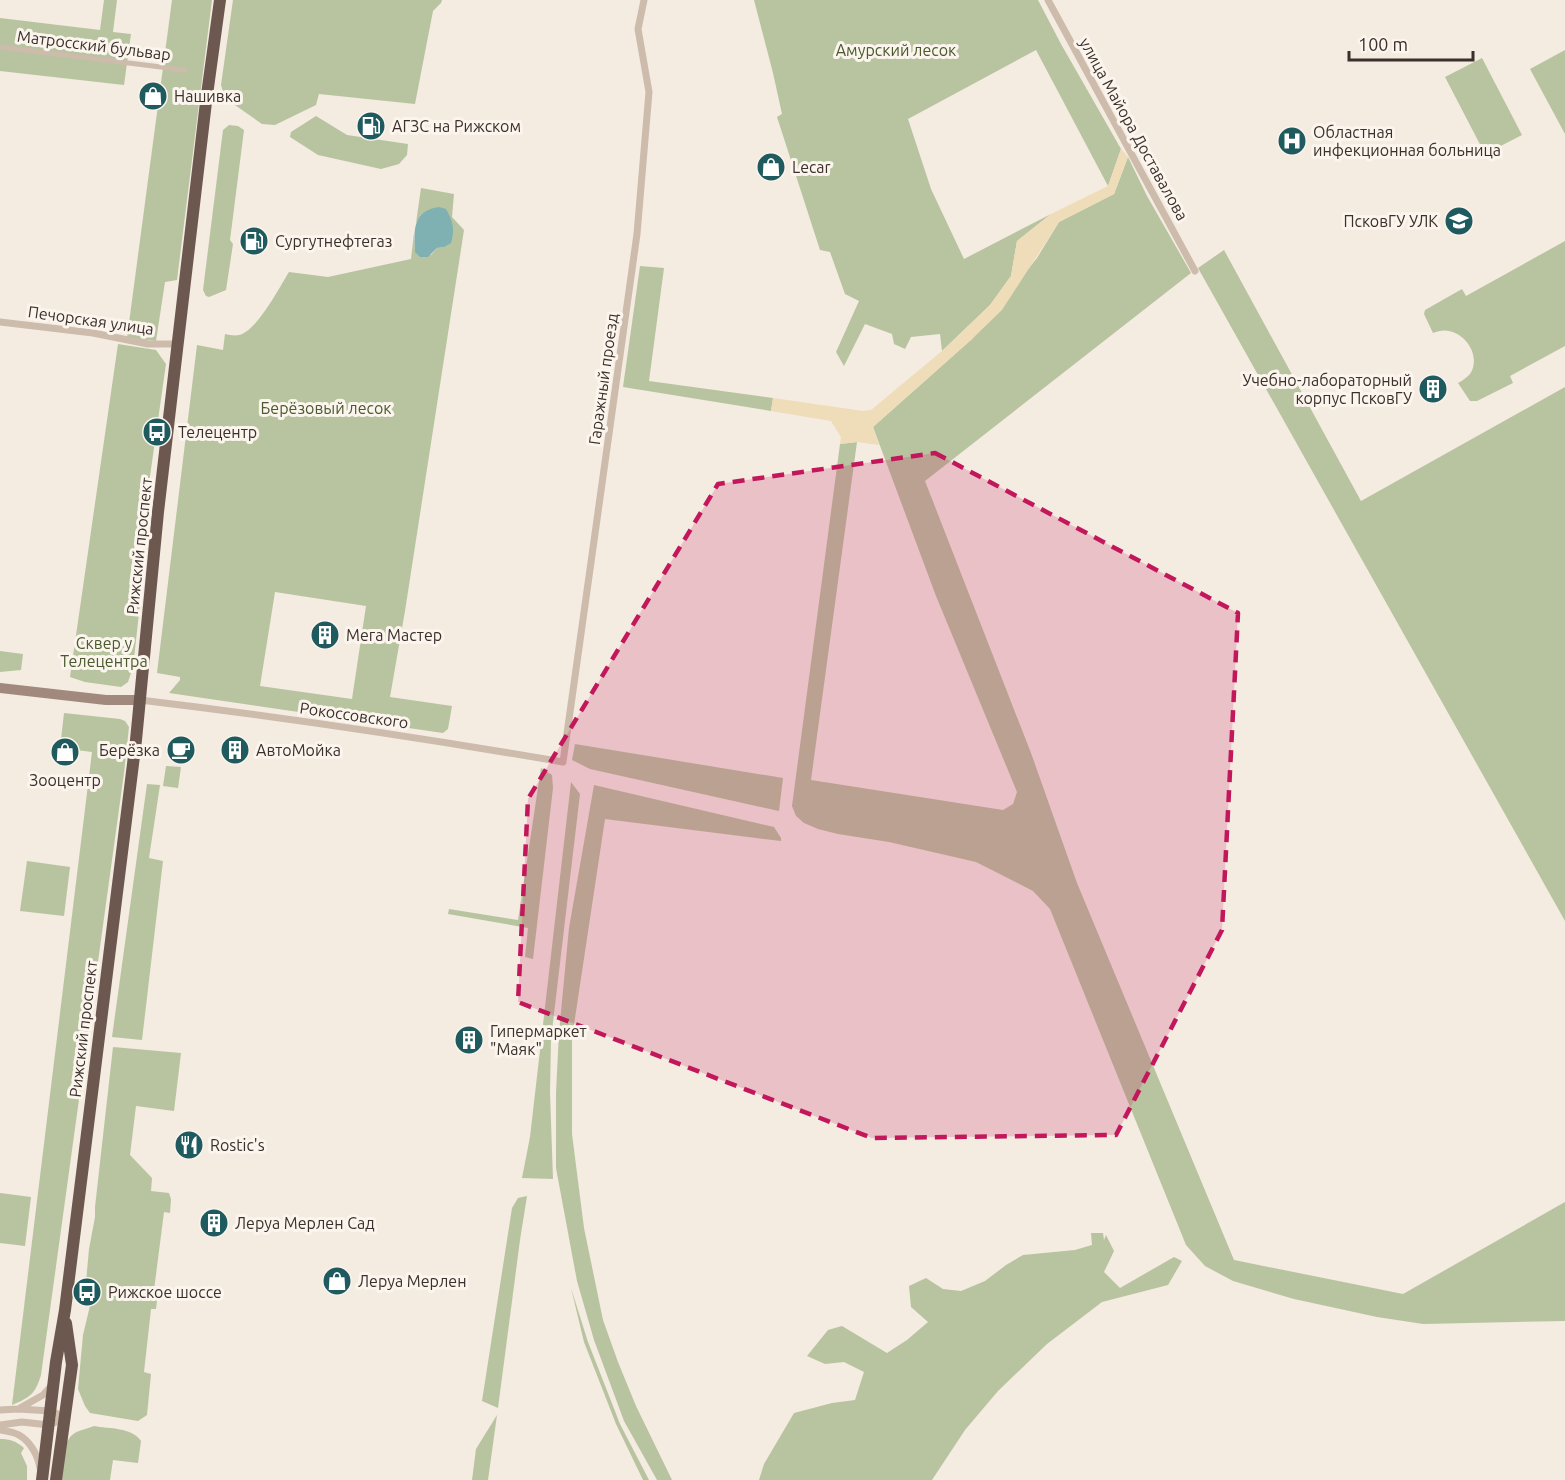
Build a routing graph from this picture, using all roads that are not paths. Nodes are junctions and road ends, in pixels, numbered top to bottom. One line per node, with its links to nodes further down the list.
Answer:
1 (220, 0): 8 (highway, Рижский проспект)
2 (644, 0): 11 (street, Гаражный проезд)
3 (1048, 0): 6 (street, улица Майора Доставалова)
4 (0, 47): 5 (street, Матросский бульвар)
5 (185, 70)
6 (1195, 271)
7 (0, 322): 8 (street, Печорская улица)
8 (178, 344): 10 (highway, Рижский проспект)
9 (0, 688): 10 (main road)
10 (140, 700): 11 (street, Рокоссовского); 12 (highway, Рижский проспект)
11 (563, 762)
12 (65, 1310): 13 (highway, Рижский проспект); 17 (highway, Рижский проспект)
13 (53, 1383): 14 (street); 16 (highway, Рижский проспект)
14 (18, 1409): 15 (street); 16 (street)
15 (0, 1410)
16 (51, 1411): 17 (street); 19 (highway, Рижский проспект)
17 (65, 1418): 19 (street); 22 (highway, Рижский проспект)
18 (0, 1425): 19 (street)
19 (49, 1425): 21 (highway, Рижский проспект)
20 (0, 1430): 21 (street)
21 (42, 1480)
22 (56, 1480)

